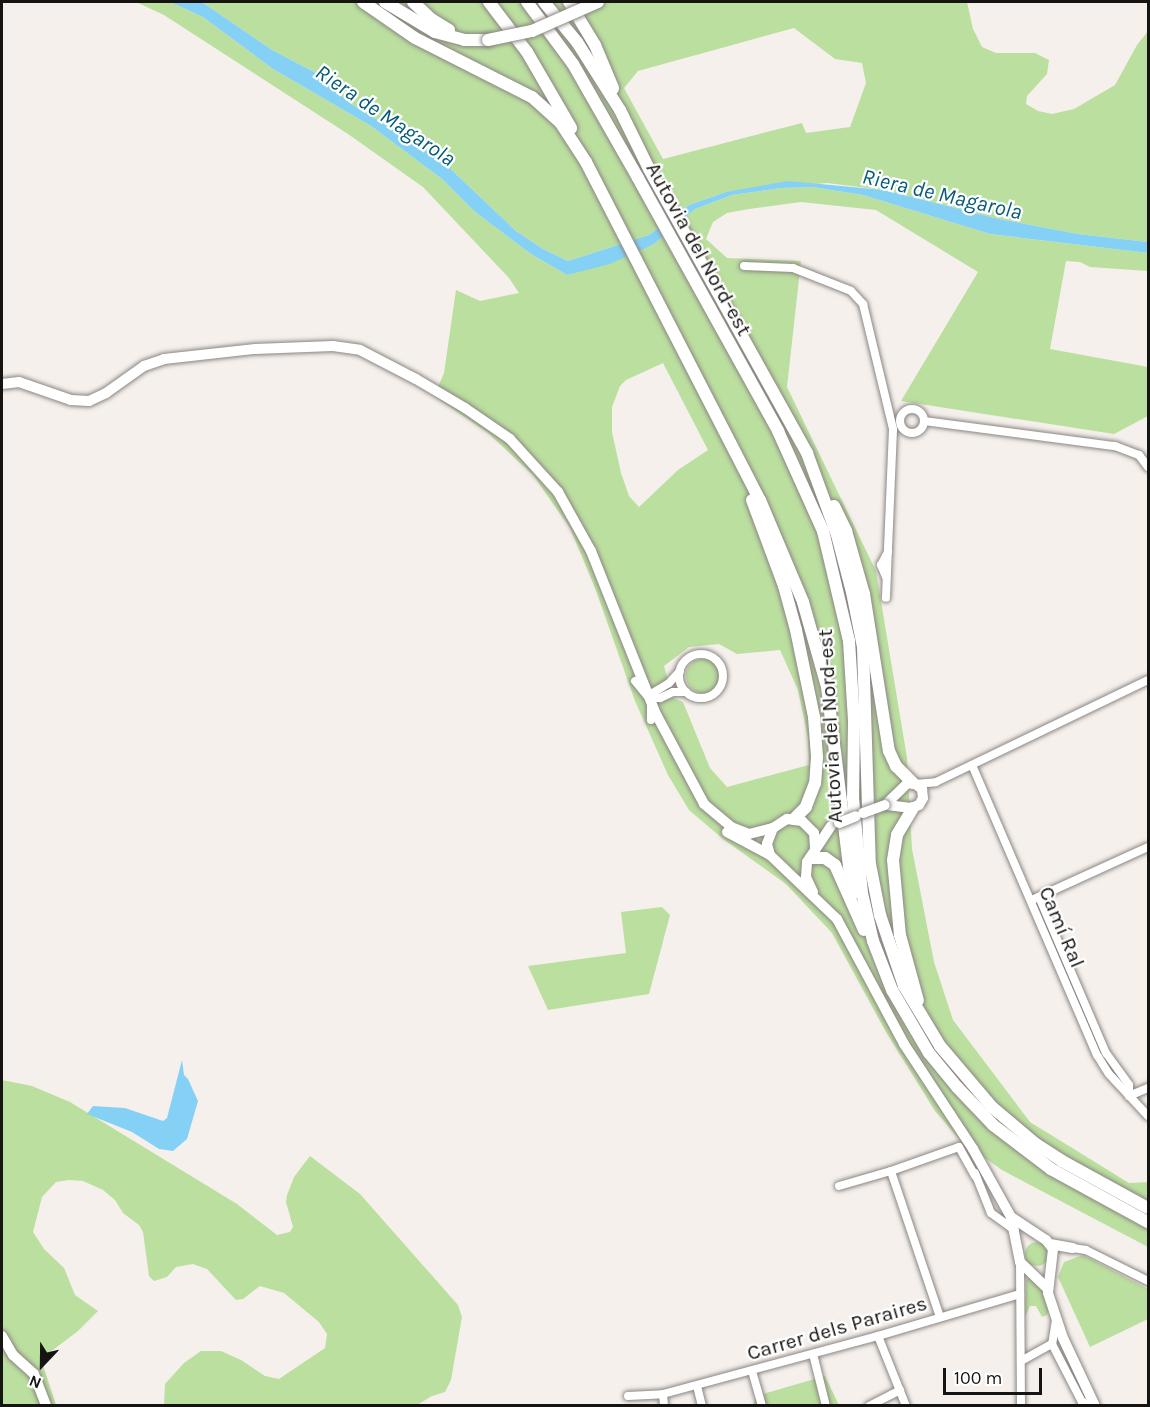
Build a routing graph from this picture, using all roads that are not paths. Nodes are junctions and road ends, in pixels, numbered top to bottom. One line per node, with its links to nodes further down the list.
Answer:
1 (363, 2): 13 (highway)
2 (385, 2): 10 (highway)
3 (413, 2): 10 (highway)
4 (489, 2): 13 (highway)
5 (527, 2): 46 (highway, Autovia del Nord-est)
6 (544, 2): 11 (highway, Autovia del Nord-est)
7 (555, 2): 11 (highway)
8 (569, 2): 12 (highway)
9 (598, 2): 10 (highway, bridge)
10 (488, 40)
11 (600, 77): 12 (highway, Autovia del Nord-est)
12 (621, 110): 18 (highway, Autovia del Nord-est)
13 (586, 162): 15 (highway)
14 (744, 266): 20 (street)
15 (691, 368): 36 (highway); 46 (highway)
16 (2, 384): 23 (main road)
17 (924, 421): 19 (street)
18 (807, 453): 31 (highway); 48 (highway, Autovia del Nord-est)
19 (1149, 467)
20 (886, 598)
21 (680, 670): 24 (street); 25 (street); 25 (street)
22 (1149, 680): 29 (street)
23 (638, 681): 24 (street); 26 (main road); 28 (main road)
24 (657, 688): 26 (street)
25 (686, 692): 27 (street)
26 (649, 698): 27 (street); 28 (main road)
27 (660, 698): 28 (street)
28 (653, 717): 39 (main road); 41 (main road)
29 (972, 765): 30 (street); 45 (street, Camí Ral)
30 (936, 782): 31 (street); 33 (street)
31 (914, 783): 32 (main road); 33 (main road)
32 (899, 790): 34 (main road); 35 (main road)
33 (924, 796): 35 (main road)
34 (885, 805): 35 (main road); 38 (main road, bridge)
35 (908, 807): 48 (highway)
36 (794, 819): 37 (main road); 39 (main road)
37 (808, 825): 38 (main road); 42 (main road)
38 (835, 825): 42 (main road)
39 (772, 828): 41 (main road)
40 (1149, 847): 45 (street)
41 (770, 855): 43 (main road)
42 (811, 856): 43 (main road); 44 (main road); 47 (highway)
43 (782, 866): 44 (main road)
44 (815, 896): 52 (main road)
45 (1035, 899): 50 (street, Camí Ral)
46 (868, 924): 47 (highway, Autovia del Nord-est)
47 (873, 941): 58 (highway, Autovia del Nord-est)
48 (918, 1008): 56 (highway, Autovia del Nord-est)
49 (1149, 1088): 50 (street)
50 (1129, 1096): 51 (street, Camí Ral)
51 (1149, 1116)
52 (973, 1149): 54 (street); 57 (main road)
53 (891, 1171): 54 (street); 55 (street); 69 (street)
54 (975, 1176): 59 (street)
55 (839, 1186)
56 (1149, 1208)
57 (1011, 1217): 59 (main road); 60 (main road)
58 (1149, 1222)
59 (1014, 1230): 63 (main road)
60 (1041, 1237): 61 (main road); 63 (main road)
61 (1050, 1244): 62 (main road); 64 (main road)
62 (1073, 1248): 64 (main road); 66 (street)
63 (1020, 1257): 65 (main road); 68 (street)
64 (1052, 1263): 65 (main road); 67 (main road)
65 (1032, 1271): 67 (main road); 68 (street)
66 (1149, 1281)
67 (1047, 1288): 70 (main road)
68 (1020, 1294): 69 (street, Carrer dels Paraires); 75 (street)
69 (940, 1317): 72 (street, Carrer dels Paraires)
70 (1056, 1320): 73 (street); 90 (main road)
71 (2, 1336): 82 (main road)
72 (878, 1336): 74 (street, Carrer dels Paraires); 78 (street)
73 (1052, 1344): 75 (street); 81 (street)
74 (813, 1354): 76 (street, Carrer dels Paraires); 86 (street)
75 (1021, 1361): 89 (street)
76 (752, 1371): 77 (street, Carrer dels Paraires); 85 (street)
77 (697, 1386): 79 (street, Carrer dels Paraires); 84 (street)
78 (900, 1390): 87 (street); 88 (street)
79 (663, 1394): 80 (street, Carrer dels Paraires); 83 (street)
80 (628, 1396)
81 (1084, 1405)
82 (46, 1406)
83 (664, 1406)
84 (702, 1406)
85 (762, 1406)
86 (826, 1406)
87 (869, 1406)
88 (906, 1406)
89 (1021, 1406)
90 (1095, 1406)

